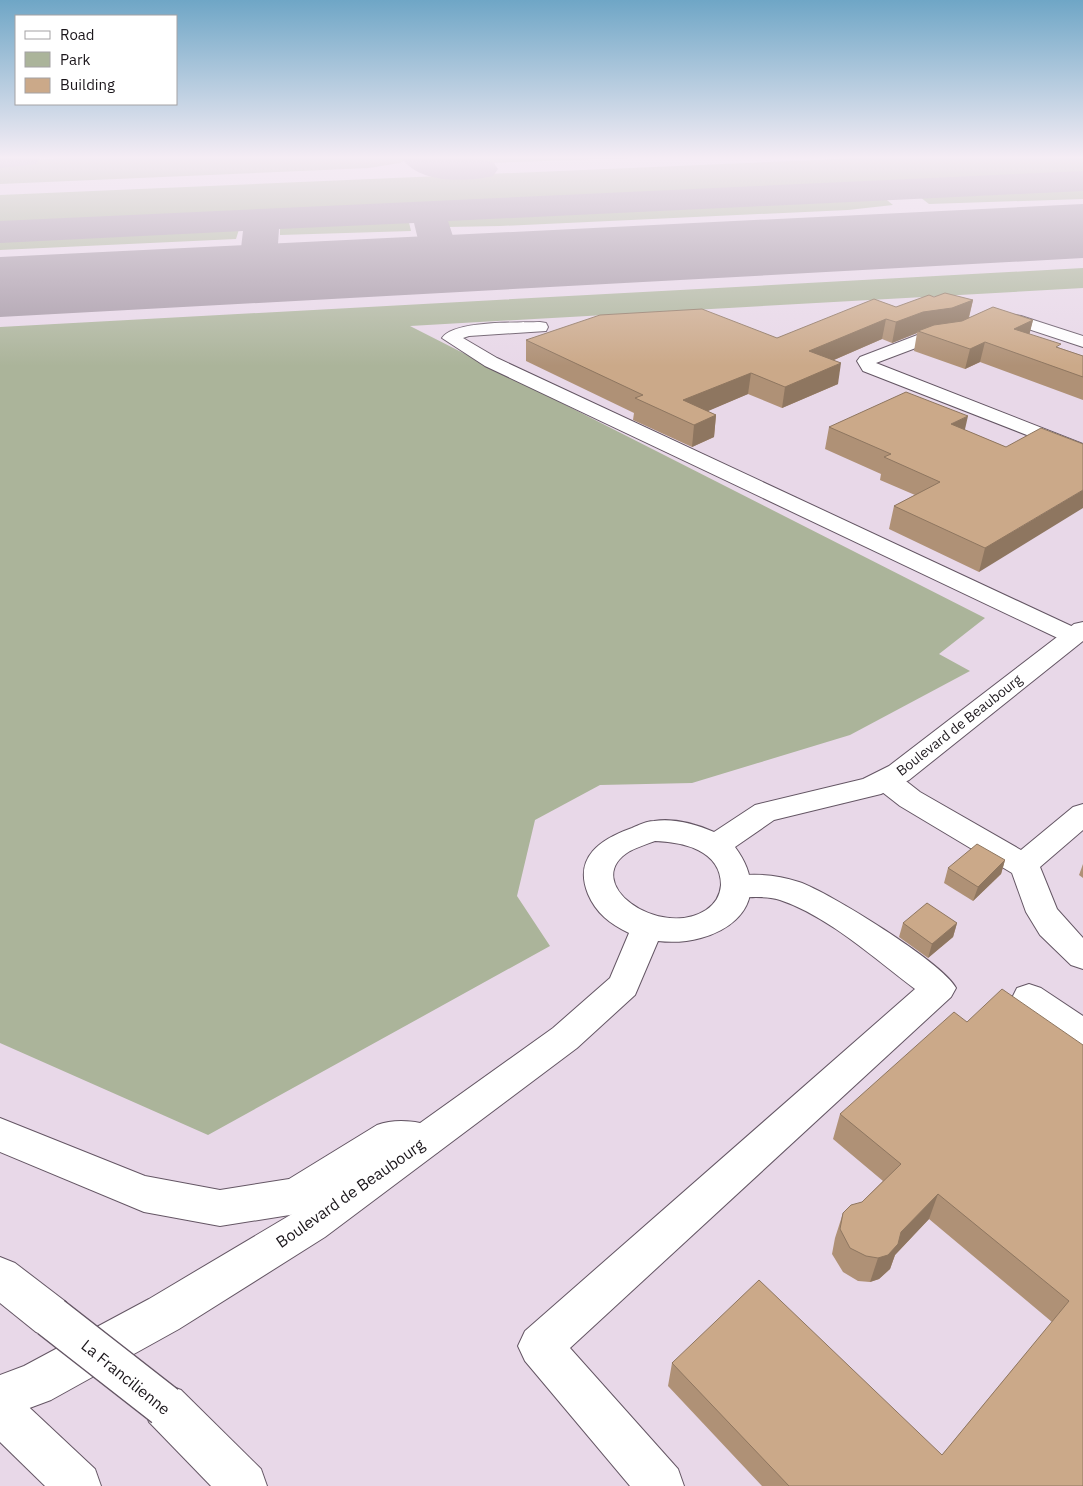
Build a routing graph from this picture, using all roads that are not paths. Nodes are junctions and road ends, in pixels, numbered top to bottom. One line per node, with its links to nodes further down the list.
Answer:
1 (540, 327): 4 (main road)
2 (1083, 342): 3 (main road)
3 (1083, 451)
4 (1078, 632): 5 (main road, Boulevard de Beaubourg)
5 (887, 780): 7 (main road, Boulevard de Beaubourg); 8 (main road)
6 (1083, 814): 8 (main road)
7 (715, 846): 9 (main road); 10 (main road)
8 (1023, 866): 11 (main road)
9 (738, 887): 10 (main road); 21 (main road)
10 (647, 928): 15 (main road, Boulevard de Beaubourg)
11 (1083, 956)
12 (1029, 998): 13 (main road)
13 (1083, 1035)
14 (0, 1135): 15 (main road)
15 (425, 1140): 17 (main road, Boulevard de Beaubourg)
16 (0, 1277): 20 (main road, La Francilienne, bridge)
17 (0, 1397)
18 (0, 1411): 19 (main road)
19 (78, 1486)
20 (244, 1486)
21 (661, 1486)

